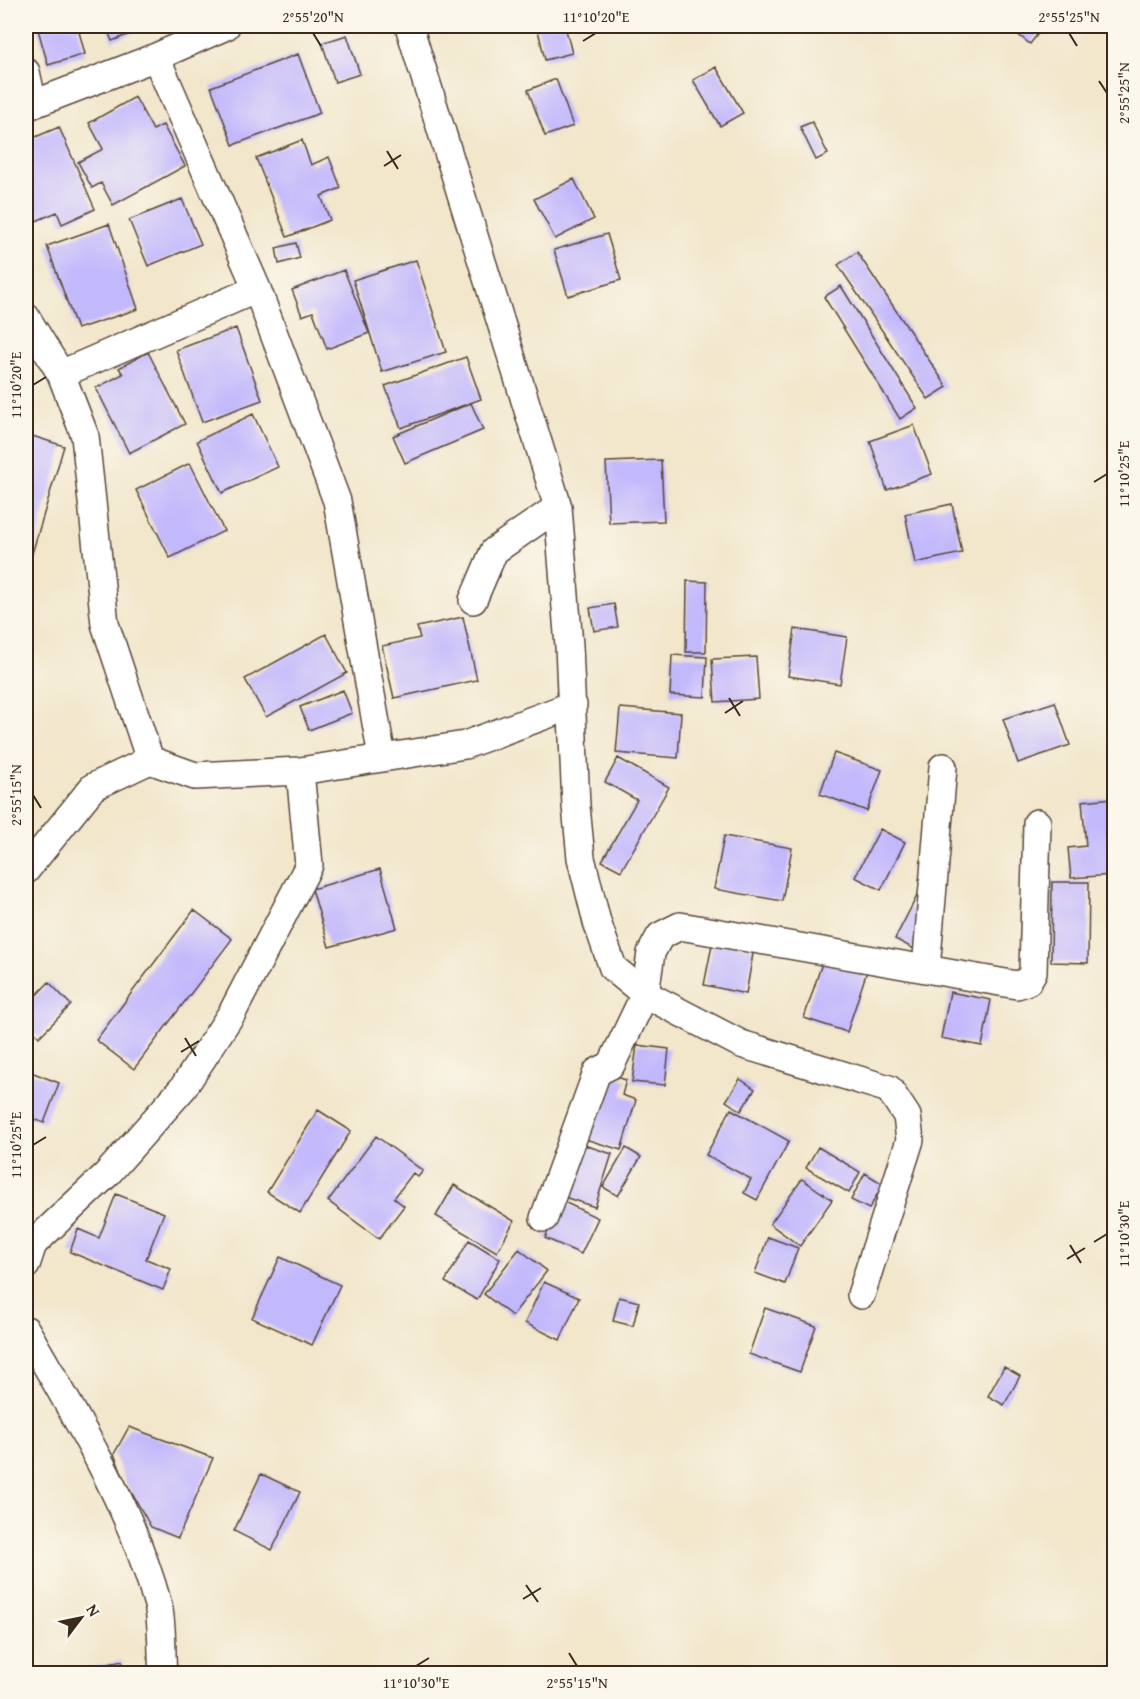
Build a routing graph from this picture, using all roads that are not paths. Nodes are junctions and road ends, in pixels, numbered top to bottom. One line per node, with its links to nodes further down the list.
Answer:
1 (226, 26): 3 (street)
2 (409, 26): 9 (street)
3 (156, 57): 5 (street); 6 (street)
4 (26, 72): 5 (street)
5 (29, 106)
6 (257, 289): 8 (street); 12 (street)
7 (26, 317): 8 (street)
8 (61, 374): 13 (street)
9 (558, 507): 10 (street); 11 (street)
10 (473, 600)
11 (573, 705): 12 (street); 19 (street)
12 (382, 757): 15 (street)
13 (150, 760): 15 (street); 17 (street)
14 (943, 767): 18 (street)
15 (300, 771): 21 (street)
16 (1037, 823): 18 (street)
17 (26, 870)
18 (926, 969): 19 (street)
19 (645, 994): 20 (street); 22 (street)
20 (544, 1218)
21 (28, 1249)
22 (861, 1295)
23 (26, 1330): 24 (street)
24 (163, 1674)

